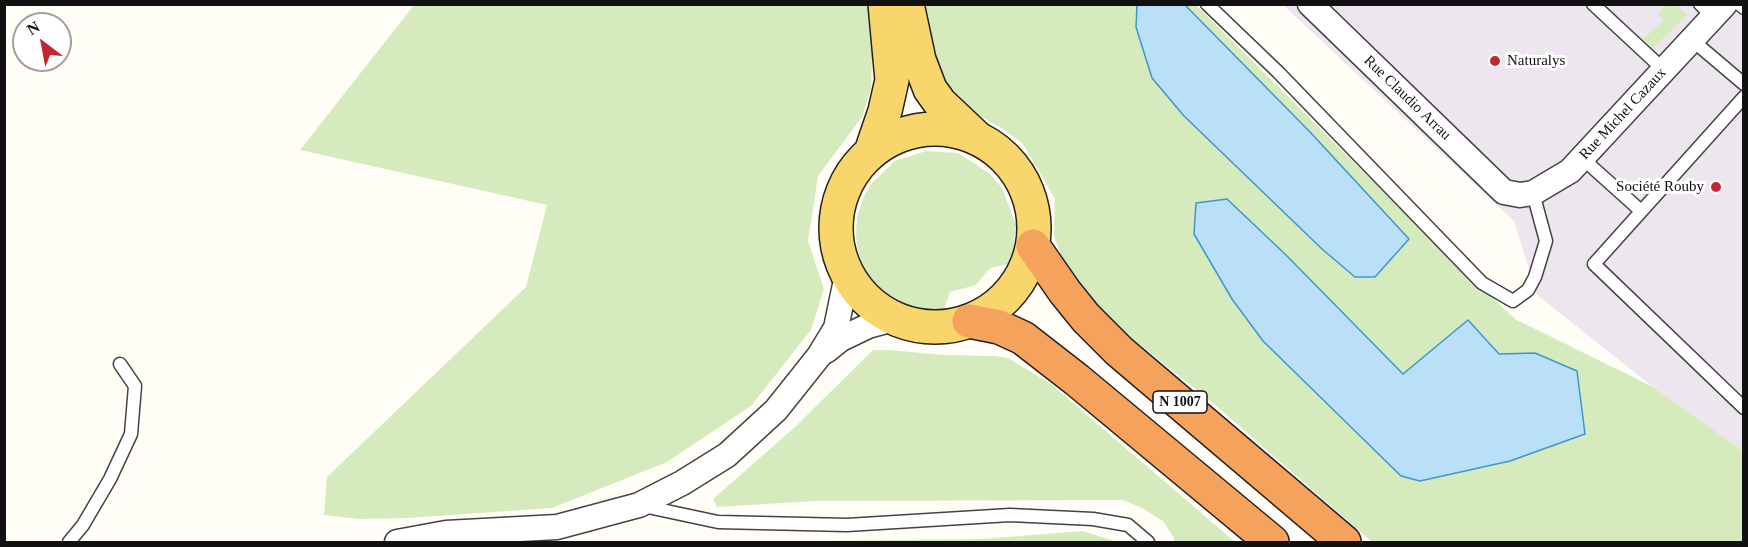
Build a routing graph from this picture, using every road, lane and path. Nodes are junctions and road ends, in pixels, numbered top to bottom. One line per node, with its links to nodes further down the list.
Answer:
1 (885, 4): 14 (main road)
2 (907, 4): 13 (main road)
3 (1207, 4): 16 (lane)
4 (1310, 4): 16 (street, Rue Claudio Arrau)
5 (1593, 4): 10 (lane)
6 (1739, 4): 7 (lane)
7 (1743, 8)
8 (1713, 9): 9 (street, Rue Michel Cazaux)
9 (1692, 39): 10 (street, Rue Michel Cazaux); 11 (lane)
10 (1664, 70): 15 (street, Rue Michel Cazaux)
11 (1743, 84)
12 (1743, 97): 17 (lane)
13 (975, 136): 14 (main road); 18 (main road)
14 (871, 152): 19 (main road)
15 (1582, 158): 16 (street, Rue Michel Cazaux); 17 (lane)
16 (1533, 193)
17 (1641, 211): 24 (lane)
18 (1033, 246): 21 (main road); 30 (highway, N 1007)
19 (847, 275): 20 (main road); 22 (street)
20 (894, 319): 21 (main road); 22 (street)
21 (969, 321): 29 (highway)
22 (819, 356): 25 (street)
23 (120, 364): 26 (lane)
24 (1743, 408)
25 (639, 505): 27 (street); 28 (lane)
26 (69, 543)
27 (397, 543)
28 (1148, 543)
29 (1272, 543)
30 (1344, 543)

